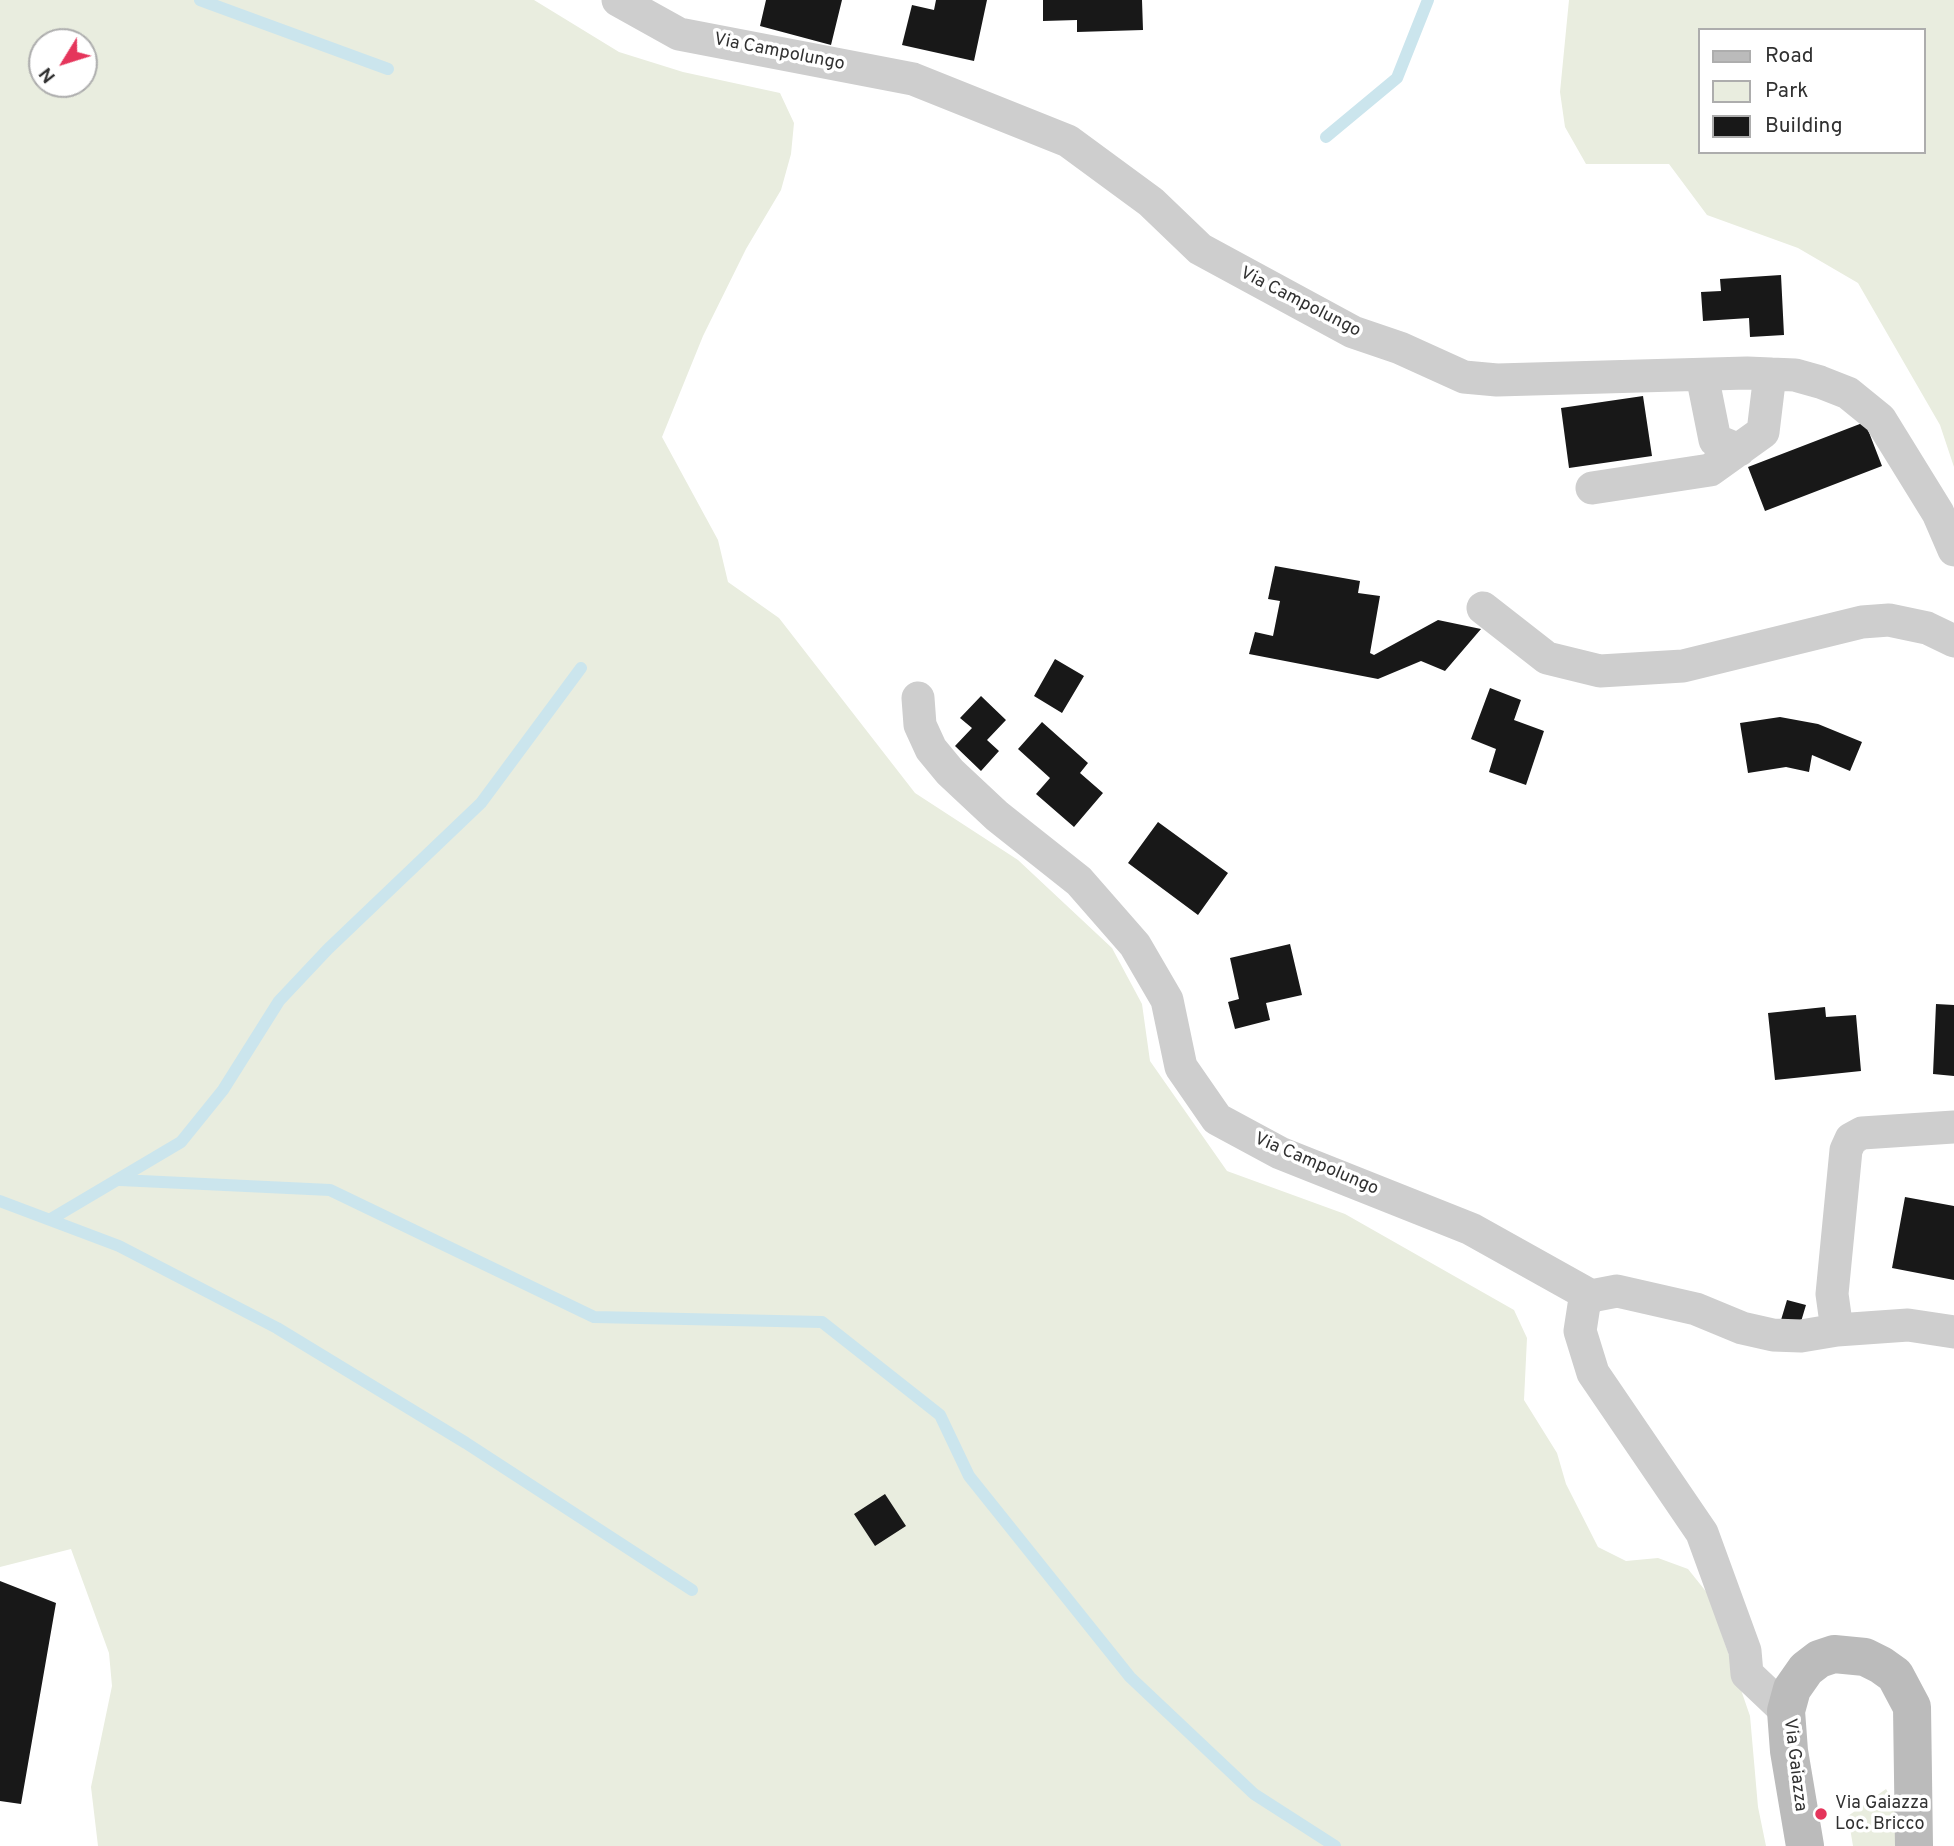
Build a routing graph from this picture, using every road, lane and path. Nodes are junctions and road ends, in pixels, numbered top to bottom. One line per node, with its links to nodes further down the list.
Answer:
1 (624, 1): 3 (street, Via Campolungo)
2 (1770, 374): 3 (street, Via Campolungo); 4 (street); 6 (street, Via Campolungo)
3 (1702, 375): 4 (street)
4 (1739, 450): 5 (street)
5 (1592, 488)
6 (1954, 550)
7 (1483, 608): 8 (street)
8 (1954, 641)
9 (918, 698): 11 (street, Via Campolungo)
10 (1954, 1127): 12 (street)
11 (1591, 1296): 12 (street); 14 (street)
12 (1837, 1330): 13 (street)
13 (1954, 1332)
14 (1786, 1712): 15 (main road, Via Gaiazza); 16 (main road, Via Gaiazza)
15 (1805, 1846)
16 (1914, 1846)

